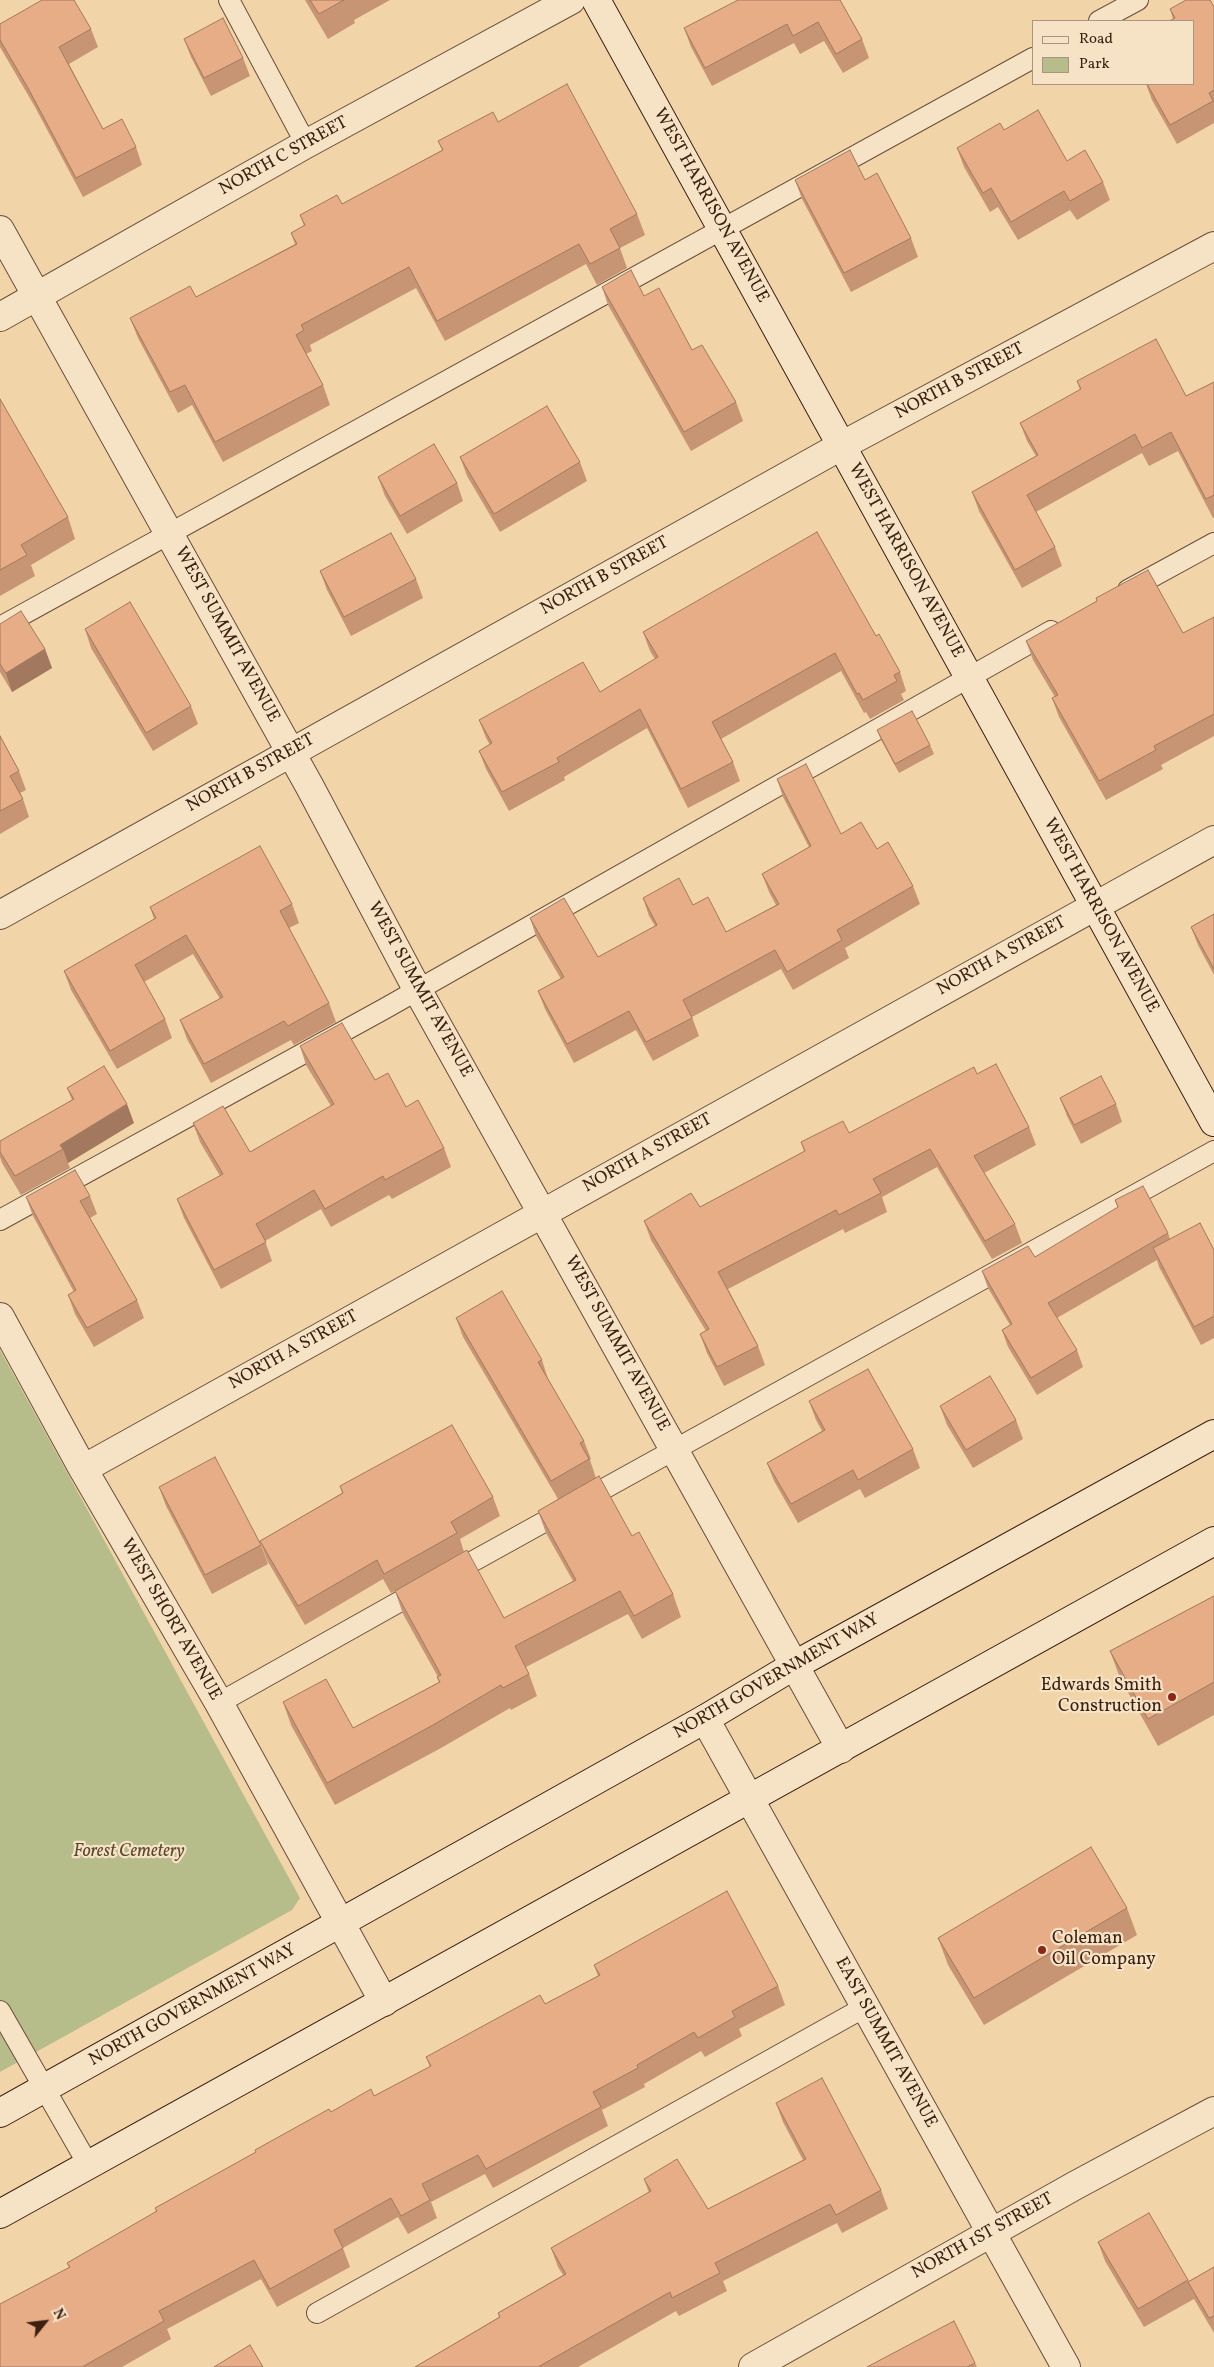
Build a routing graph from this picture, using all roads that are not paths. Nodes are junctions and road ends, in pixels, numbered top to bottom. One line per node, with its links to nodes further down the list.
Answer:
1 (229, 0): 7 (lane)
2 (571, 0): 7 (street, NORTH C STREET)
3 (596, 0): 8 (street, WEST HARRISON AVENUE)
4 (1138, 0): 5 (lane)
5 (1101, 20)
6 (1032, 59): 8 (lane)
7 (306, 144): 11 (street, NORTH C STREET)
8 (723, 228): 13 (street, WEST HARRISON AVENUE); 14 (lane)
9 (0, 230): 11 (street, WEST SUMMIT AVENUE)
10 (1214, 246): 13 (street, NORTH B STREET)
11 (36, 296): 12 (street, NORTH C STREET); 14 (street, WEST SUMMIT AVENUE)
12 (0, 317)
13 (841, 446): 19 (street, WEST HARRISON AVENUE); 20 (street, NORTH B STREET)
14 (170, 533): 18 (lane); 20 (street, WEST SUMMIT AVENUE)
15 (1214, 543): 16 (lane)
16 (1109, 600)
17 (1065, 624): 19 (lane)
18 (0, 627)
19 (968, 677): 22 (street, WEST HARRISON AVENUE); 24 (lane)
20 (290, 752): 23 (street, NORTH B STREET); 24 (street, WEST SUMMIT AVENUE)
21 (1214, 840): 22 (street, NORTH A STREET)
22 (1095, 906): 25 (street, WEST HARRISON AVENUE); 27 (street, NORTH A STREET)
23 (0, 915)
24 (417, 989): 27 (street, WEST SUMMIT AVENUE); 28 (lane)
25 (1214, 1122)
26 (1214, 1151): 31 (lane)
27 (542, 1212): 31 (street, WEST SUMMIT AVENUE); 32 (street, NORTH A STREET)
28 (0, 1220)
29 (0, 1317): 32 (street, WEST SHORT AVENUE)
30 (1214, 1434): 34 (street, NORTH GOVERNMENT WAY)
31 (674, 1448): 34 (street, WEST SUMMIT AVENUE); 35 (lane)
32 (82, 1469): 35 (street, WEST SHORT AVENUE)
33 (1214, 1541): 37 (street)
34 (795, 1665): 36 (street, NORTH GOVERNMENT WAY); 37 (street, WEST SUMMIT AVENUE)
35 (219, 1703): 39 (street, WEST SHORT AVENUE)
36 (705, 1719): 38 (street, EAST SUMMIT AVENUE); 39 (street, NORTH GOVERNMENT WAY)
37 (841, 1749): 38 (street)
38 (748, 1799): 40 (street); 41 (street, EAST SUMMIT AVENUE)
39 (341, 1923): 40 (street); 43 (street, NORTH GOVERNMENT WAY)
40 (384, 2002): 46 (street)
41 (865, 2007): 48 (street, EAST SUMMIT AVENUE); 49 (lane)
42 (0, 2011): 43 (lane)
43 (44, 2088): 45 (street, NORTH GOVERNMENT WAY); 46 (lane)
44 (1214, 2111): 48 (street, NORTH 1ST STREET)
45 (0, 2113)
46 (89, 2166): 47 (street)
47 (0, 2214)
48 (991, 2233): 50 (street, NORTH 1ST STREET); 51 (street, EAST SUMMIT AVENUE)
49 (317, 2314)
50 (753, 2367)
51 (1066, 2367)

